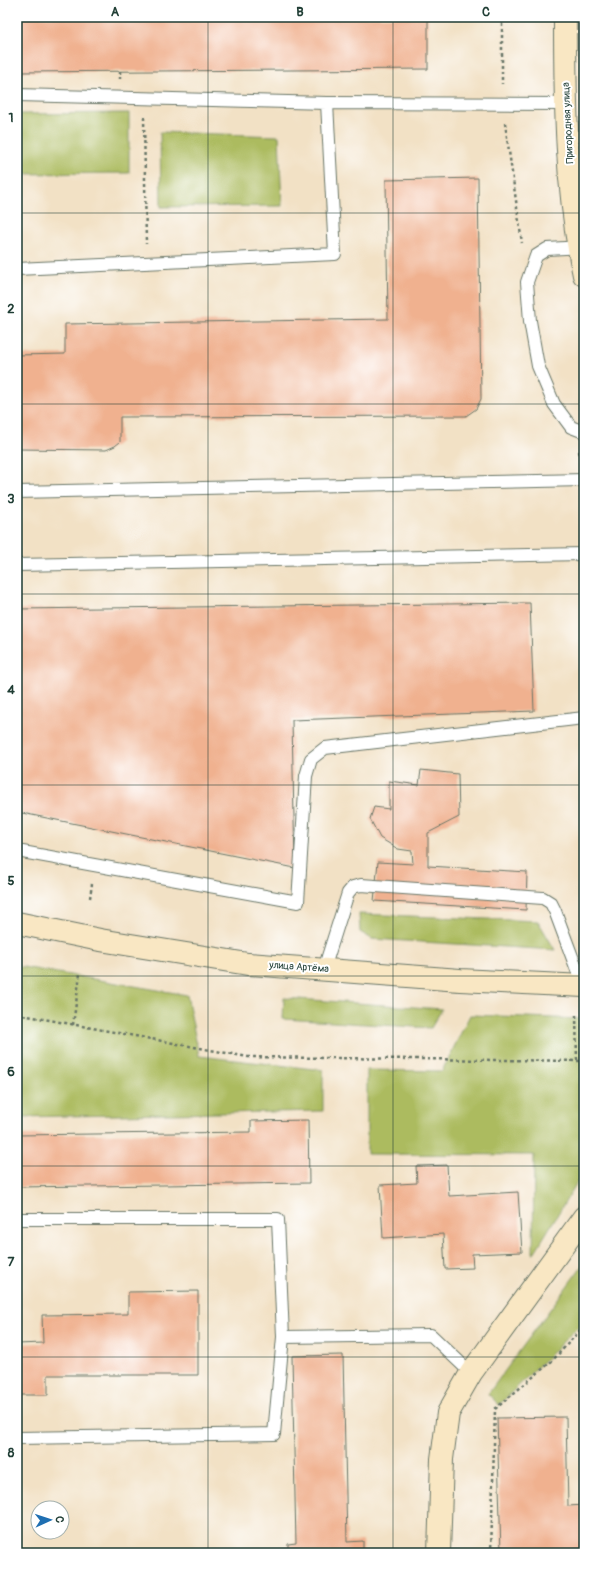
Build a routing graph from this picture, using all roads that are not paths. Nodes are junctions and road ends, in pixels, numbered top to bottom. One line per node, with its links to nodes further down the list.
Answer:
1 (565, 17): 4 (street, Пригородная улица)
2 (17, 95): 3 (lane)
3 (327, 103): 4 (lane); 6 (lane)
4 (566, 104): 5 (street, Пригородная улица)
5 (581, 247): 7 (street, Пригородная улица); 8 (lane)
6 (17, 269)
7 (584, 275)
8 (584, 432)
9 (584, 480): 10 (lane)
10 (17, 492)
11 (584, 554): 12 (lane)
12 (17, 565)
13 (584, 718): 14 (lane)
14 (17, 851)
15 (17, 922): 16 (street, улица Артёма)
16 (324, 969): 17 (street, улица Артёма); 17 (lane)
17 (583, 986)
18 (584, 1217): 21 (street)
19 (17, 1219): 20 (lane)
20 (283, 1337): 21 (lane); 22 (lane)
21 (470, 1373): 23 (street)
22 (17, 1438)
23 (439, 1553)

